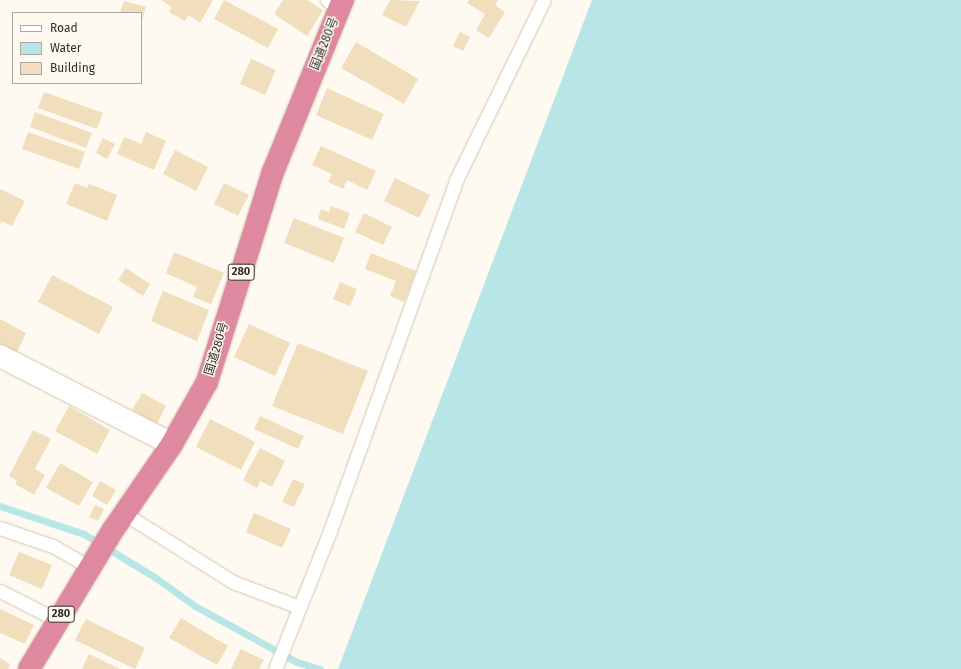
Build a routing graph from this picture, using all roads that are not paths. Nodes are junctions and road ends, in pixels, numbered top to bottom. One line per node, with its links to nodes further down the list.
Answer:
1 (544, 0): 9 (lane)
2 (337, 3): 4 (highway, 国道280号 / 280)
3 (0, 356): 4 (street)
4 (172, 444): 5 (highway, 国道280号 / 280)
5 (119, 522): 7 (highway, 国道280号 / 280); 9 (lane)
6 (0, 528): 7 (lane)
7 (93, 564): 10 (highway, 国道280号 / 280)
8 (0, 591): 10 (lane)
9 (299, 607): 11 (lane)
10 (57, 620): 12 (highway, 国道280号 / 280)
11 (275, 668)
12 (29, 669)

